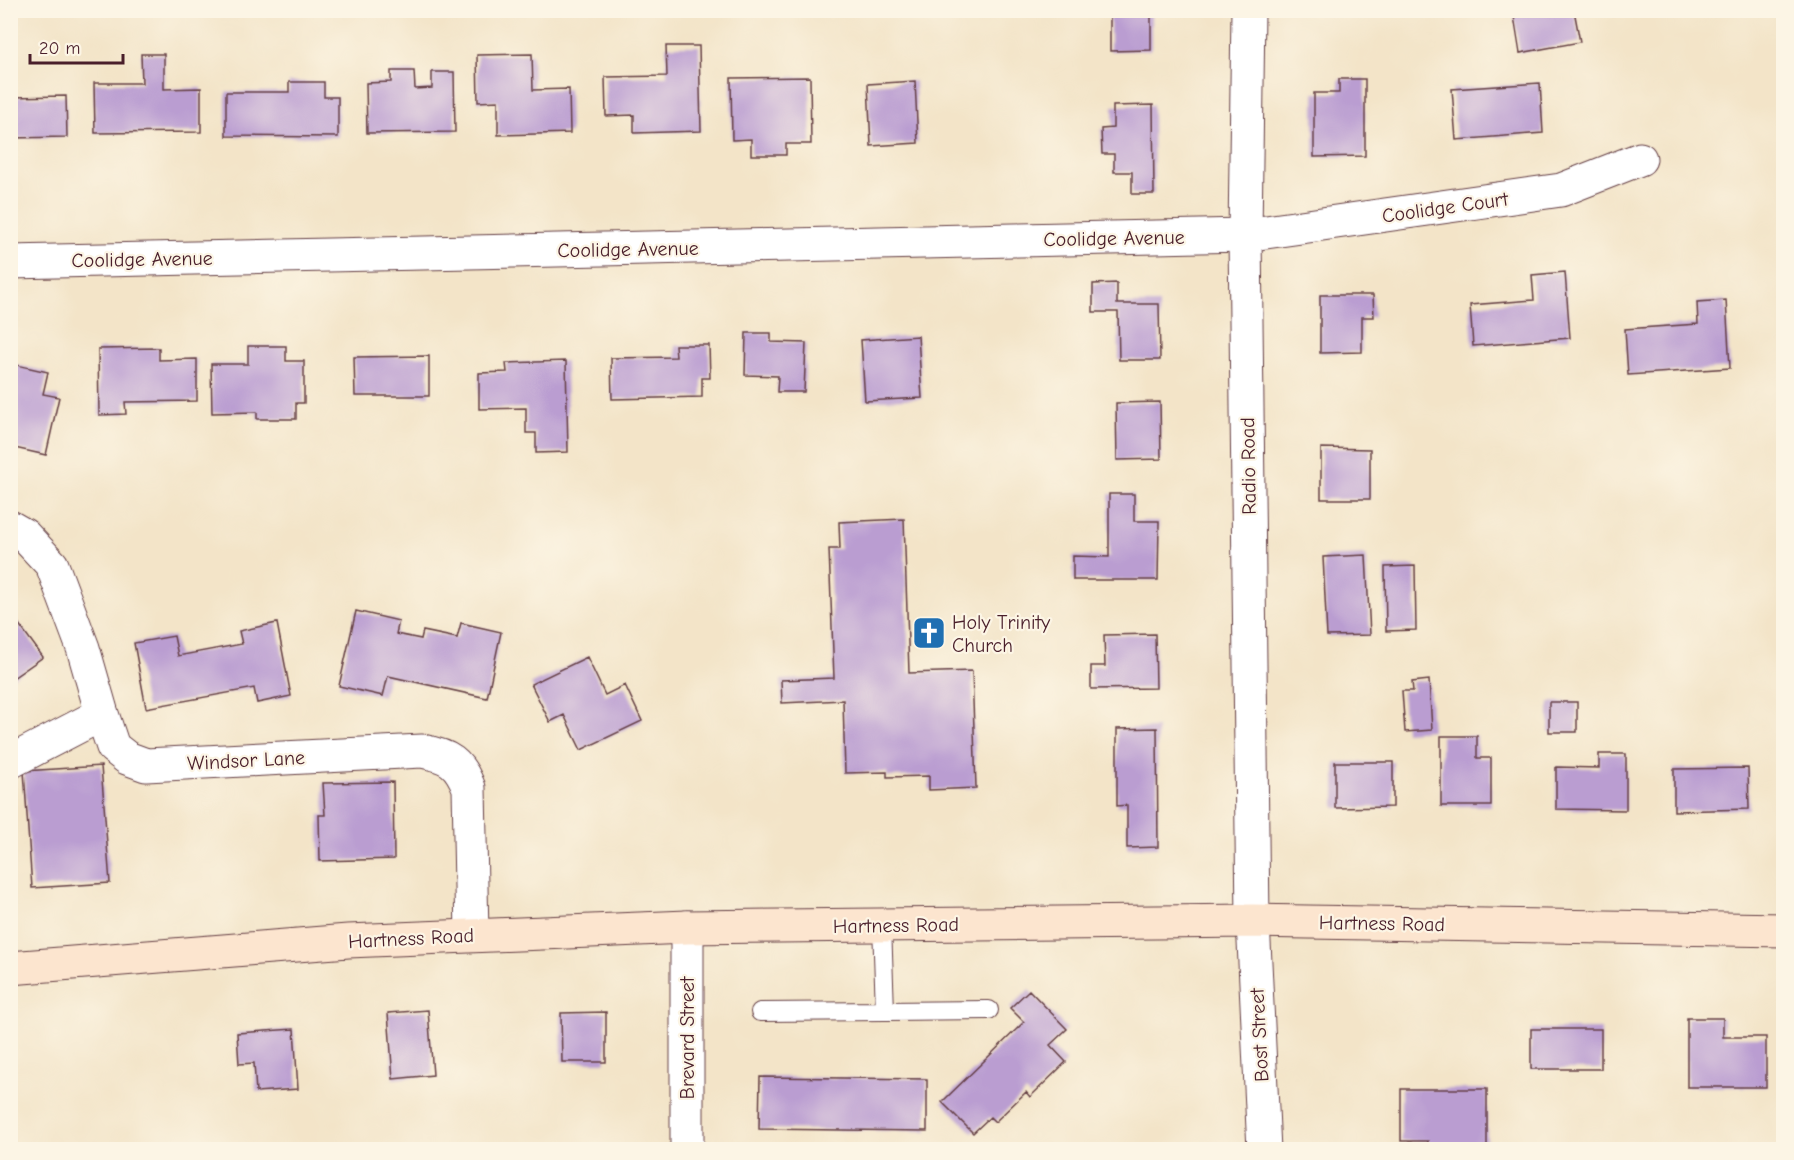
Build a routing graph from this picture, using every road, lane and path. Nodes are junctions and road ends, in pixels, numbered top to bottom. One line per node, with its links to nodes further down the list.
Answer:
1 (1248, 10): 3 (street, Radio Road)
2 (1640, 159): 3 (street, Coolidge Court)
3 (1245, 235): 4 (street, Coolidge Avenue); 8 (street, Radio Road)
4 (10, 262)
5 (10, 527): 6 (street, Windsor Lane)
6 (102, 714): 7 (street); 12 (street, Windsor Lane)
7 (10, 762)
8 (1253, 921): 9 (main road, Hartness Road); 11 (main road, Hartness Road); 18 (street, Bost Street)
9 (882, 925): 10 (main road, Hartness Road); 15 (lane)
10 (687, 927): 12 (main road, Hartness Road); 17 (street, Brevard Street)
11 (1784, 930)
12 (472, 935): 13 (main road, Hartness Road)
13 (10, 968)
14 (988, 1010): 15 (lane)
15 (885, 1011): 16 (lane)
16 (760, 1012)
17 (687, 1149)
18 (1264, 1149)

